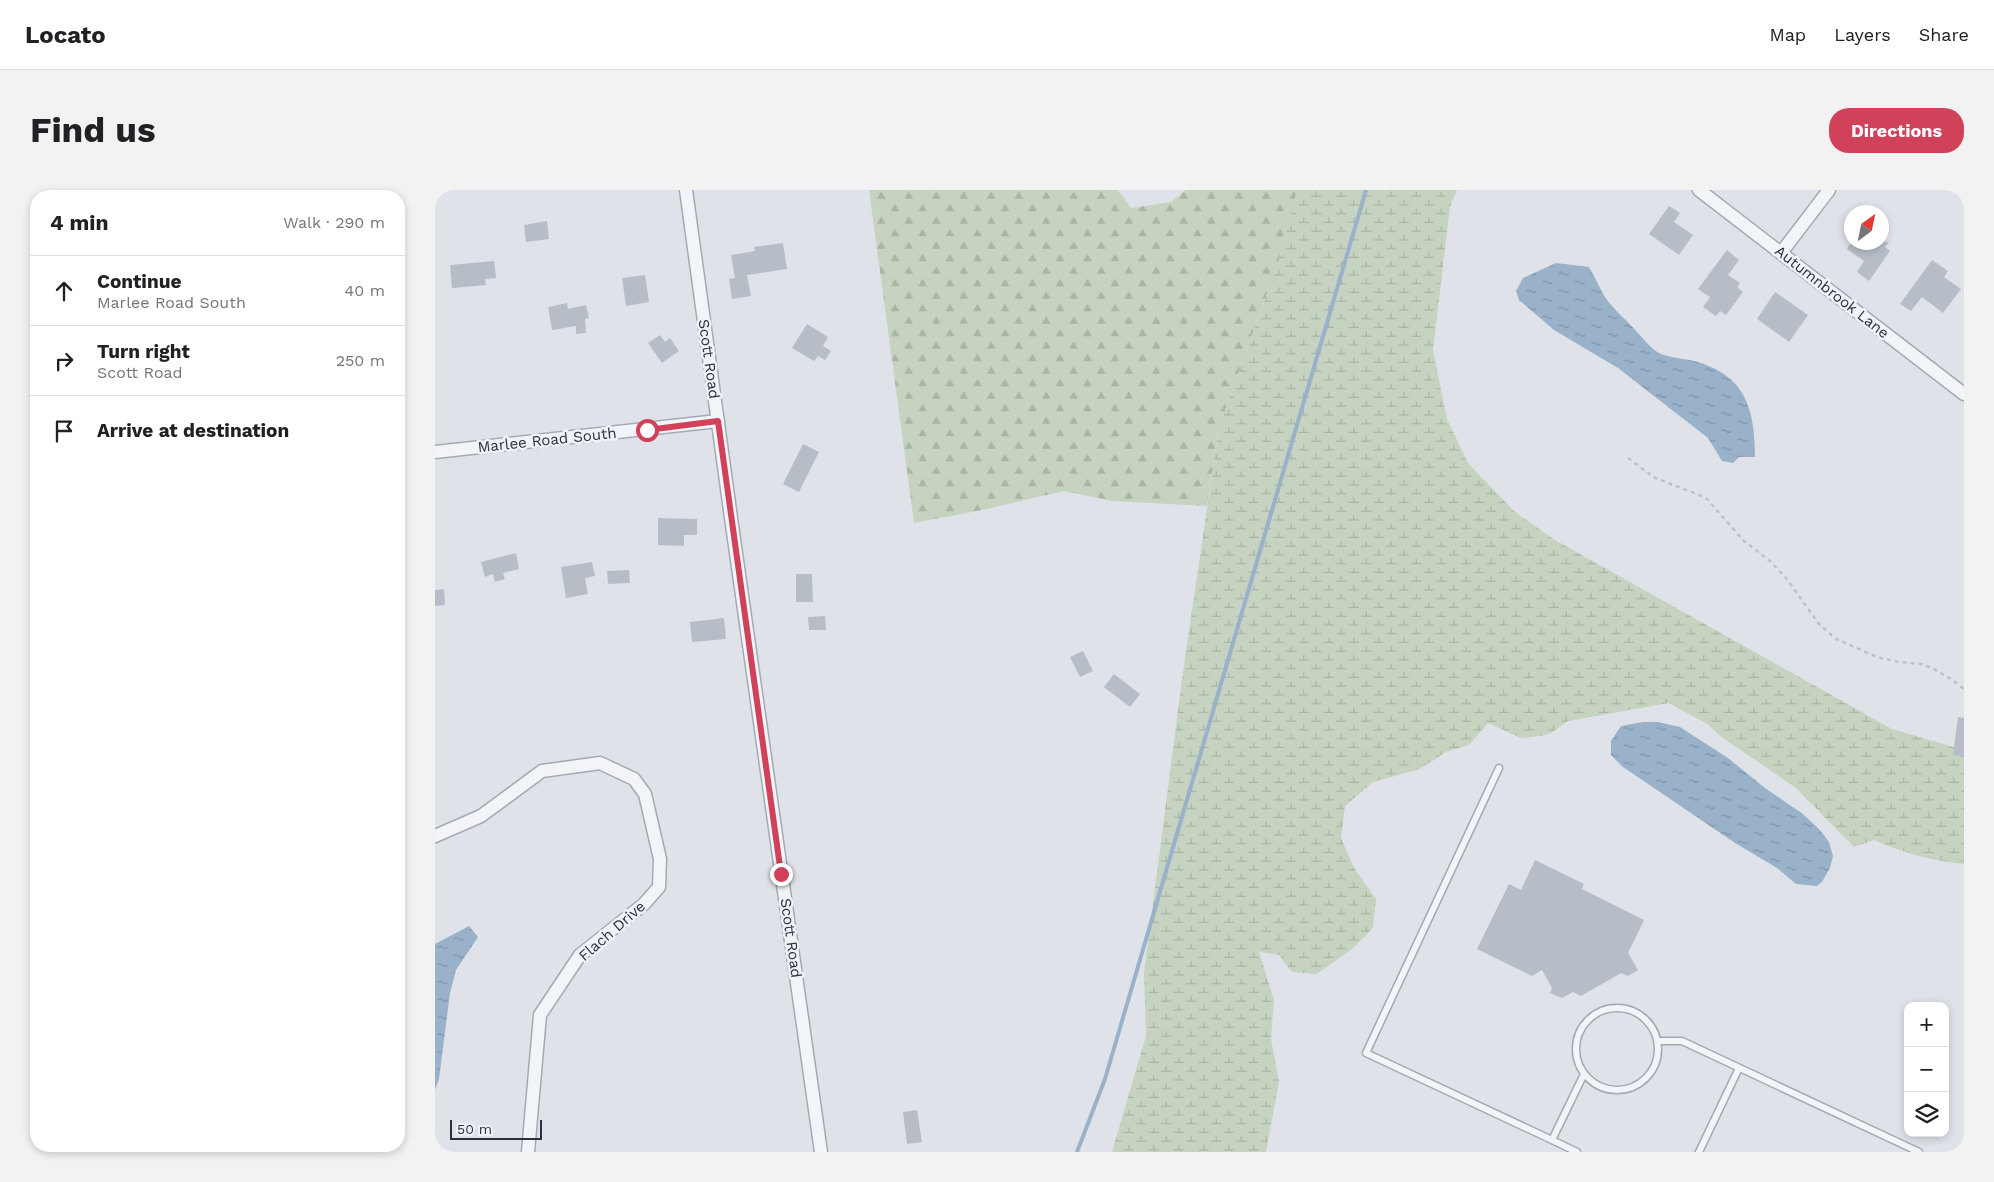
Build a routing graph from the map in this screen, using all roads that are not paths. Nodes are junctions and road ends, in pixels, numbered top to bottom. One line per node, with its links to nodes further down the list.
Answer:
1 (686, 190): 6 (street, Scott Road)
2 (1699, 190): 4 (street, Autumnbrook Lane)
3 (1829, 190): 4 (street)
4 (1781, 253): 5 (street, Autumnbrook Lane)
5 (1964, 394)
6 (718, 421): 7 (street, Marlee Road South); 15 (street, Scott Road)
7 (435, 452)
8 (1499, 768): 13 (lane)
9 (435, 836): 14 (street, Flach Drive)
10 (1658, 1041): 11 (lane); 12 (lane); 12 (lane)
11 (1739, 1068): 17 (lane); 18 (lane)
12 (1584, 1074): 13 (lane)
13 (1552, 1140): 16 (lane)
14 (528, 1152)
15 (821, 1152)
16 (1577, 1152)
17 (1699, 1152)
18 (1919, 1152)

